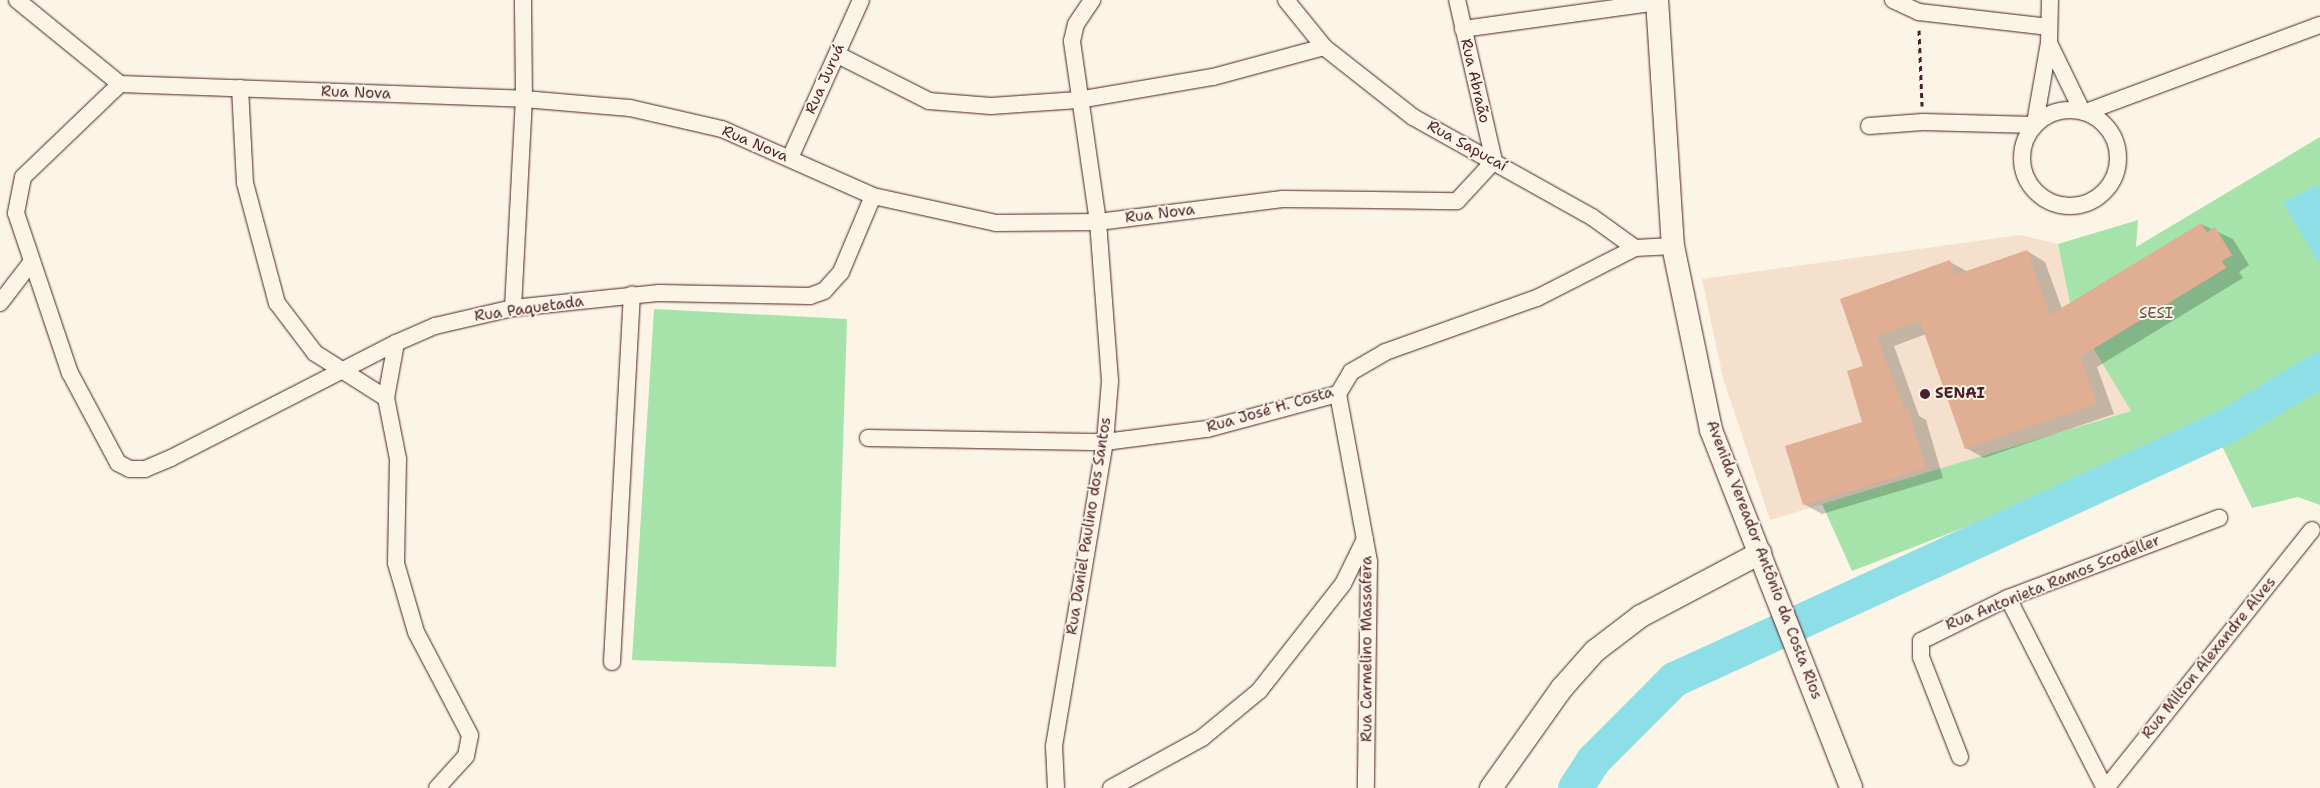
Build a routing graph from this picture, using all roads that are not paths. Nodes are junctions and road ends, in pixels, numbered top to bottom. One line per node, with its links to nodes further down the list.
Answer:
1 (17, 0): 15 (street)
2 (522, 0): 17 (street)
3 (861, 0): 14 (street, Rua Juruá)
4 (1092, 0): 18 (street, Rua Daniel Paulino dos Santos)
5 (1286, 0): 13 (street, Rua Sapucaí)
6 (1457, 0): 11 (street, Rua Abraão)
7 (1893, 0): 12 (street)
8 (2050, 0): 12 (street)
9 (1657, 1): 11 (street); 26 (main road, Avenida Vereador Antônio da Costa Rios)
10 (2320, 26): 19 (street)
11 (1463, 29): 23 (street, Rua Abraão)
12 (2049, 35): 19 (street); 20 (street)
13 (1324, 47): 18 (street); 23 (street, Rua Sapucaí)
14 (838, 54): 18 (street); 22 (street, Rua Juruá)
15 (120, 84): 16 (street, Rua Nova); 28 (street, Rua Paquetada)
16 (240, 88): 17 (street, Rua Nova); 33 (street)
17 (524, 99): 22 (street, Rua Nova); 31 (street)
18 (1078, 100): 25 (street, Rua Daniel Paulino dos Santos)
19 (2084, 111): 20 (street); 20 (street)
20 (2034, 124): 21 (street)
21 (1870, 126)
22 (790, 158): 24 (street, Rua Nova)
23 (1494, 162): 25 (street, Rua Nova); 27 (street, Rua Sapucaí)
24 (873, 196): 25 (street, Rua Nova); 29 (street, Rua Paquetada)
25 (1098, 222): 37 (street, Rua Daniel Paulino dos Santos)
26 (1673, 246): 27 (street); 41 (main road, Avenida Vereador Antônio da Costa Rios)
27 (1636, 248): 34 (street, Rua José H. Costa)
28 (30, 264): 30 (street); 33 (street, Rua Paquetada)
29 (632, 295): 31 (street, Rua Paquetada); 43 (street)
30 (0, 303)
31 (513, 308): 32 (street, Rua Paquetada)
32 (396, 343): 33 (street, Rua Paquetada); 35 (street)
33 (340, 369): 35 (street)
34 (1338, 394): 37 (street, Rua José H. Costa); 40 (street, Rua Carmelino Massafera)
35 (386, 398): 45 (street)
36 (868, 438): 37 (street, Rua José H. Costa)
37 (1105, 442): 46 (street, Rua Daniel Paulino dos Santos)
38 (2219, 518): 42 (street, Rua Antonieta Ramos Scodeller)
39 (2312, 530): 51 (street, Rua Milton Alexandre Alves)
40 (1365, 539): 47 (street); 48 (street, Rua Carmelino Massafera)
41 (1760, 553): 49 (main road); 50 (main road, Avenida Vereador Antônio da Costa Rios)
42 (2008, 598): 44 (street, Rua Antonieta Ramos Scodeller); 51 (street)
43 (612, 662)
44 (1960, 757)
45 (437, 788)
46 (1056, 788)
47 (1111, 788)
48 (1366, 788)
49 (1491, 788)
50 (1851, 788)
51 (2106, 788)

